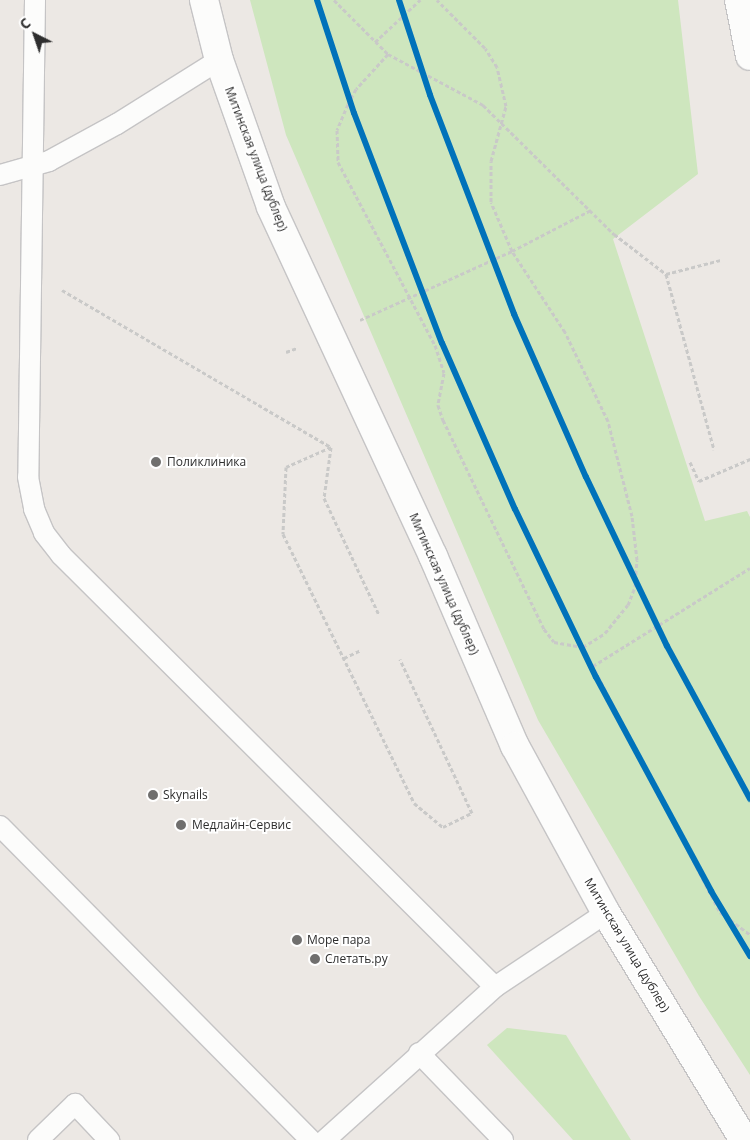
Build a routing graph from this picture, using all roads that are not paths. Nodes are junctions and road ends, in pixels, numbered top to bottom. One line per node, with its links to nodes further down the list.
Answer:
1 (35, 0): 6 (lane)
2 (204, 0): 5 (street, Митинская улица (дублер))
3 (739, 0): 4 (street)
4 (750, 56)
5 (220, 60): 6 (lane); 9 (street, Митинская улица (дублер))
6 (33, 166): 7 (lane); 10 (lane)
7 (0, 175)
8 (0, 826): 14 (lane)
9 (606, 913): 10 (lane); 17 (street, Митинская улица (дублер))
10 (495, 987): 11 (lane)
11 (419, 1053): 15 (lane); 16 (lane)
12 (38, 1140): 13 (lane)
13 (110, 1140)
14 (311, 1140)
15 (326, 1140)
16 (503, 1140)
17 (744, 1140)

